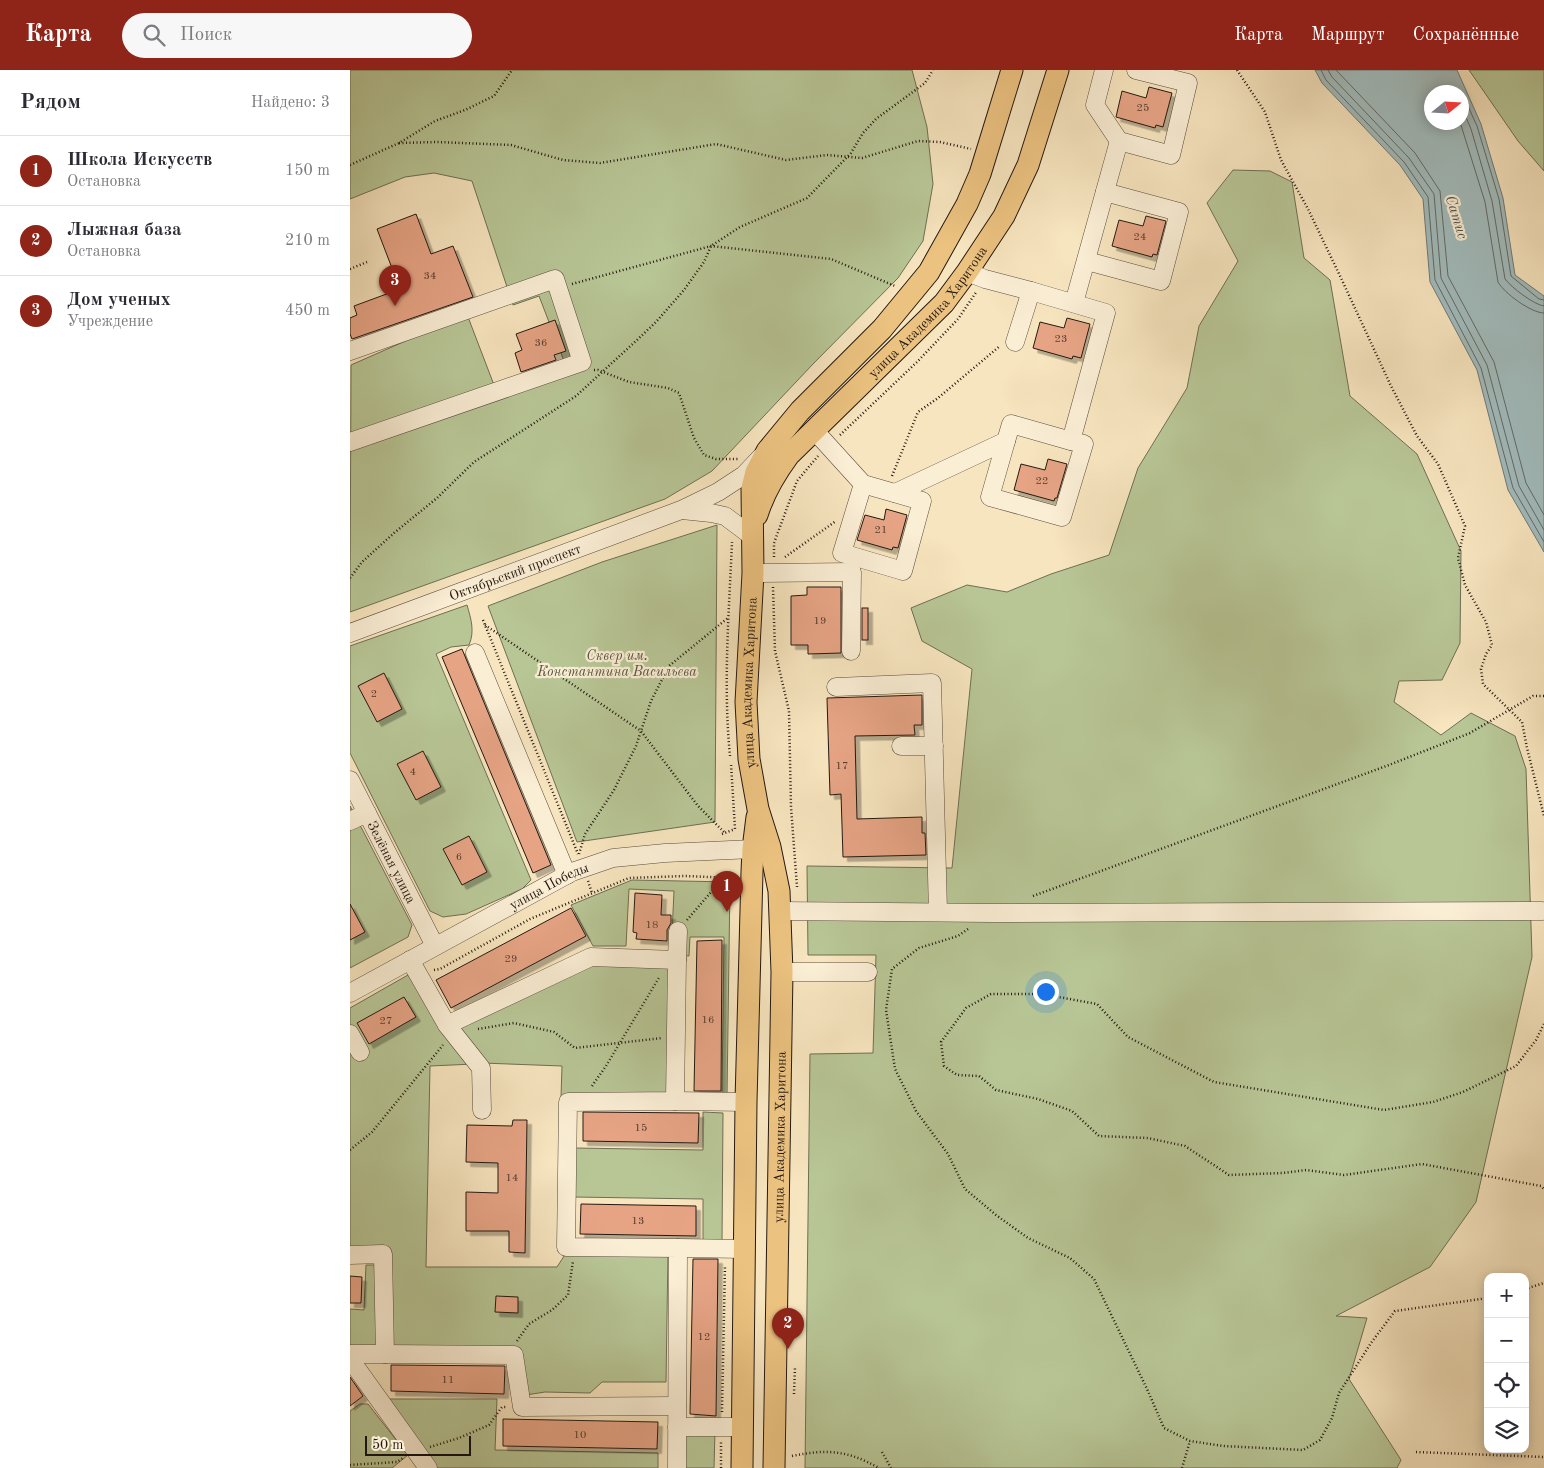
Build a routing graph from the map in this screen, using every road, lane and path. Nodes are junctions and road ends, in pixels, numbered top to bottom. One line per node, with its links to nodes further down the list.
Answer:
1 (512, 70): 9 (path)
2 (933, 70): 11 (path)
3 (1012, 70): 31 (main road, улица Академика Харитона)
4 (1058, 70): 18 (main road, улица Академика Харитона)
5 (1104, 70): 8 (street)
6 (1136, 70): 8 (street)
7 (1237, 70): 50 (path)
8 (1119, 141): 13 (street)
9 (399, 143): 11 (path); 12 (path)
10 (974, 150): 11 (path)
11 (848, 157): 14 (path)
12 (350, 165)
13 (1105, 192): 15 (street); 15 (street)
14 (711, 246): 19 (path); 20 (path); 41 (path)
15 (1087, 261): 22 (street)
16 (367, 262): 17 (path)
17 (350, 269)
18 (976, 276): 21 (street); 26 (main road, улица Академика Харитона); 30 (path)
19 (558, 288): 24 (street); 25 (street)
20 (902, 289)
21 (1031, 291): 22 (street); 23 (street)
22 (1074, 303): 28 (street)
23 (1017, 336): 36 (path)
24 (350, 351)
25 (566, 368): 29 (street); 32 (path)
26 (814, 430): 30 (street); 33 (main road, улица Академика Харитона)
27 (1006, 441): 28 (street); 28 (street); 36 (street)
28 (1071, 441)
29 (350, 442)
30 (828, 446): 34 (street); 40 (path)
31 (767, 451): 35 (main road, улица Академика Харитона); 38 (street, Октябрьский проспект)
32 (743, 459)
33 (776, 472): 35 (street, Октябрьский проспект); 39 (main road, улица Академика Харитона)
34 (863, 484): 36 (street); 37 (street)
35 (752, 488): 38 (street, Октябрьский проспект); 39 (main road, улица Академика Харитона)
36 (890, 492): 37 (street)
37 (856, 507): 40 (path)
38 (681, 510): 39 (street, Октябрьский проспект); 45 (street, Октябрьский проспект)
39 (753, 532): 40 (main road, улица Академика Харитона)
40 (766, 570): 46 (street); 59 (main road, улица Академика Харитона); 65 (path)
41 (350, 578)
42 (729, 617): 51 (path)
43 (483, 620): 44 (path)
44 (485, 626): 51 (path); 51 (path)
45 (350, 633)
46 (851, 650)
47 (475, 653): 60 (street)
48 (836, 687): 53 (street)
49 (1544, 696): 50 (path)
50 (1509, 710): 56 (path); 63 (path)
51 (641, 731): 58 (path)
52 (901, 746): 53 (street)
53 (934, 746): 66 (street)
54 (350, 780): 55 (street, Зелёная улица)
55 (367, 813): 57 (street); 69 (street, Зелёная улица)
56 (1544, 816)
57 (350, 821)
58 (725, 833)
59 (761, 848): 60 (street, улица Победы); 65 (main road, улица Академика Харитона); 83 (main road, улица Академика Харитона)
60 (567, 875): 69 (street, улица Победы)
61 (724, 878): 62 (path); 68 (path); 71 (path)
62 (734, 878)
63 (1031, 897)
64 (1542, 910): 67 (street)
65 (788, 911): 66 (street); 72 (main road, улица Академика Харитона)
66 (938, 912): 67 (street)
67 (992, 914): 104 (path)
68 (678, 931): 70 (street)
69 (435, 946): 71 (street, улица Победы)
70 (673, 959): 76 (street); 78 (street); 79 (path)
71 (414, 966): 74 (street, улица Победы); 76 (street)
72 (782, 972): 73 (street); 110 (main road, улица Академика Харитона)
73 (868, 972)
74 (350, 993)
75 (1544, 1024): 86 (path)
76 (450, 1029): 79 (path); 84 (street); 85 (path)
77 (350, 1034): 80 (street)
78 (676, 1036): 79 (path); 81 (street)
79 (620, 1043): 82 (path)
80 (360, 1052)
81 (675, 1101): 82 (street); 83 (street)
82 (582, 1102): 87 (street)
83 (746, 1102): 89 (main road, улица Академика Харитона)
84 (482, 1110)
85 (350, 1150)
86 (1544, 1189)
87 (574, 1247): 88 (street); 96 (path)
88 (678, 1248): 89 (street); 100 (street)
89 (744, 1248): 103 (main road, улица Академика Харитона)
90 (350, 1254): 95 (street)
91 (1544, 1283): 92 (path)
92 (1529, 1288)
93 (1484, 1299): 104 (path)
94 (350, 1354): 95 (street)
95 (385, 1354): 96 (street)
96 (514, 1355): 101 (street)
97 (350, 1359): 105 (street)
98 (795, 1365): 99 (path)
99 (794, 1402)
100 (677, 1406): 101 (street); 102 (street)
101 (522, 1407): 105 (path)
102 (677, 1427): 103 (street); 112 (street)
103 (742, 1428): 113 (main road, улица Академика Харитона)
104 (1190, 1441): 116 (path)
105 (416, 1451): 109 (path); 111 (street)
106 (882, 1452): 115 (path)
107 (1416, 1452): 108 (path)
108 (1544, 1457)
109 (350, 1464)
110 (783, 1465): 114 (path)
111 (428, 1468)
112 (677, 1468)
113 (742, 1468)
114 (879, 1468)
115 (891, 1468)
116 (1182, 1468)

